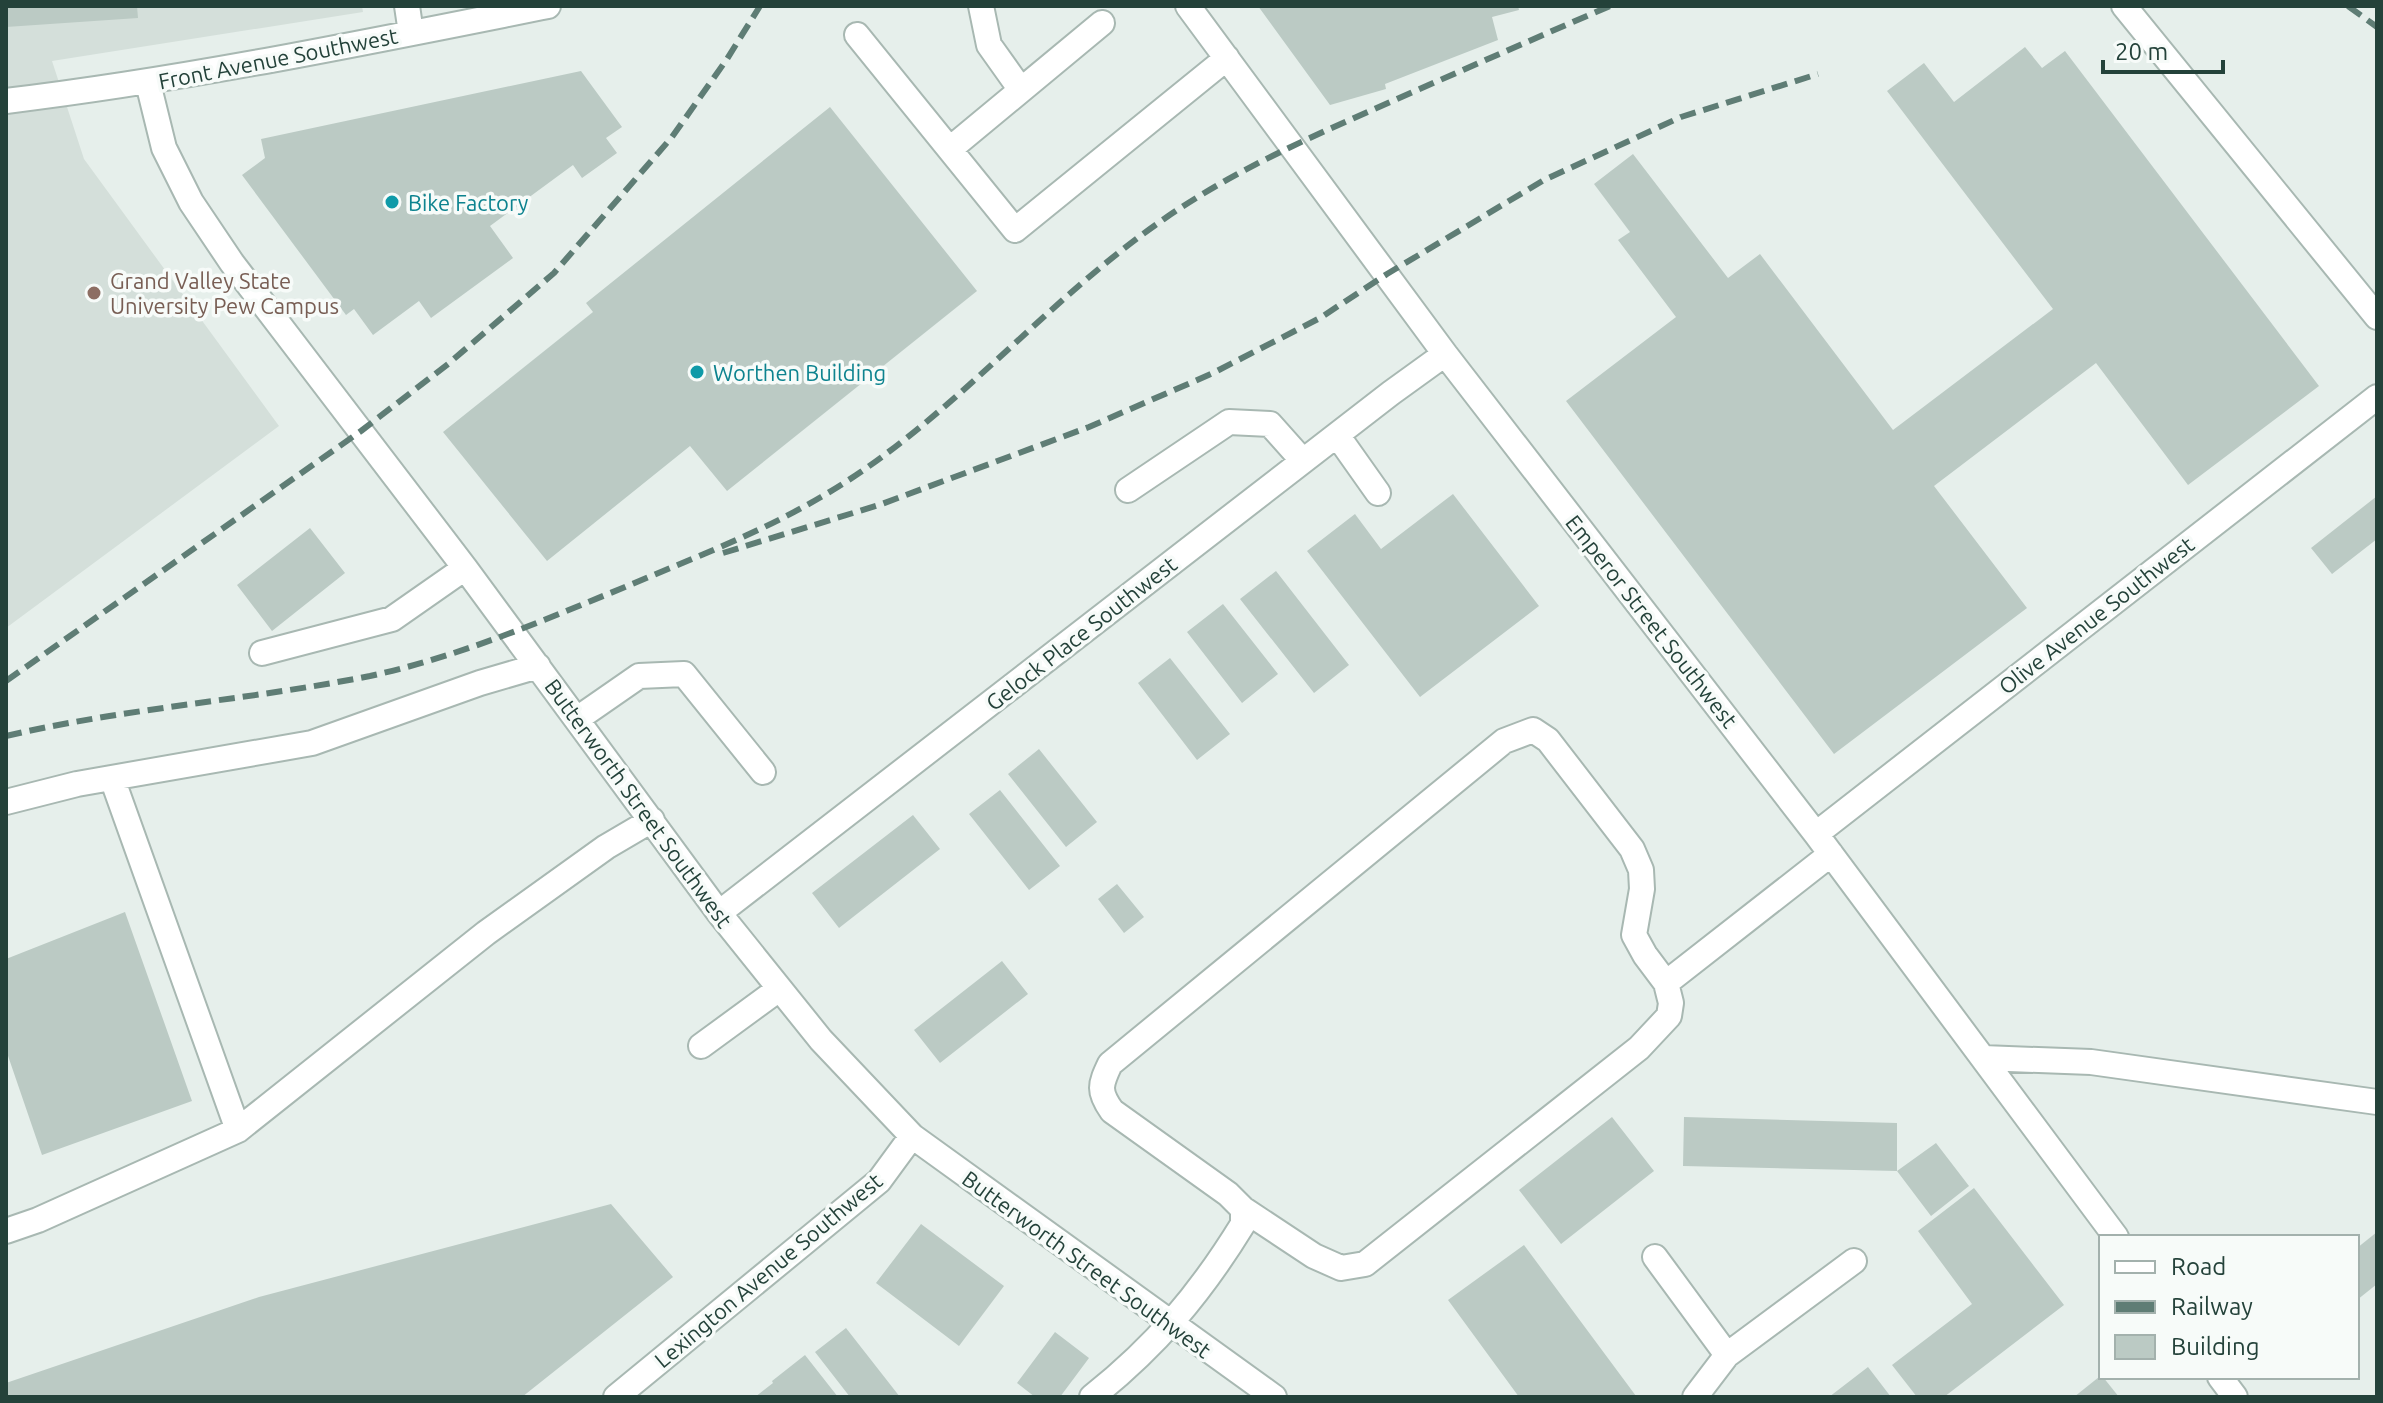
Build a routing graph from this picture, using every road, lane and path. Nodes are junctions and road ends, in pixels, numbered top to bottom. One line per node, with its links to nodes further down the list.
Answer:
1 (407, 6): 7 (street)
2 (548, 6): 7 (street, Front Avenue Southwest)
3 (981, 6): 11 (street)
4 (1188, 6): 9 (street, Emperor Street Southwest)
5 (2124, 6): 14 (street)
6 (1102, 23): 11 (street)
7 (411, 33): 10 (street, Front Avenue Southwest)
8 (857, 35): 13 (street)
9 (1227, 58): 13 (street); 15 (street, Emperor Street Southwest)
10 (148, 83): 12 (street, Front Avenue Southwest); 21 (street, Butterworth Street Southwest)
11 (1021, 90): 13 (street)
12 (6, 101)
13 (950, 149)
14 (2377, 317)
15 (1445, 354): 17 (street, Gelock Place Southwest); 29 (street, Emperor Street Southwest)
16 (2377, 397): 29 (street, Olive Avenue Southwest)
17 (1337, 435): 18 (street, Gelock Place Southwest); 20 (street)
18 (1303, 461): 19 (street); 31 (street, Gelock Place Southwest)
19 (1128, 490)
20 (1378, 493)
21 (465, 568): 22 (street); 23 (street, Butterworth Street Southwest)
22 (262, 653)
23 (538, 666): 24 (street, Butterworth Street Southwest); 26 (street)
24 (577, 719): 25 (street); 28 (street, Butterworth Street Southwest)
25 (763, 772)
26 (112, 778): 27 (street); 37 (street)
27 (6, 802)
28 (652, 820): 31 (street, Butterworth Street Southwest); 37 (street)
29 (1816, 834): 30 (street, Emperor Street Southwest)
30 (1831, 854): 32 (street); 35 (street, Emperor Street Southwest)
31 (719, 913): 33 (street, Butterworth Street Southwest)
32 (1666, 983): 39 (street); 39 (street)
33 (779, 989): 34 (street); 38 (street, Butterworth Street Southwest)
34 (701, 1046)
35 (1983, 1058): 36 (street); 41 (street, Emperor Street Southwest)
36 (2377, 1102)
37 (238, 1130): 40 (street)
38 (912, 1136): 44 (street, Butterworth Street Southwest); 47 (street, Lexington Avenue Southwest)
39 (1243, 1209): 44 (street)
40 (6, 1231)
41 (2115, 1235)
42 (1655, 1257): 45 (street)
43 (1854, 1261): 45 (street)
44 (1172, 1324): 48 (street); 49 (street, Butterworth Street Southwest)
45 (1727, 1355): 50 (street)
46 (2222, 1379): 51 (street)
47 (616, 1397)
48 (1092, 1397)
49 (1274, 1397)
50 (1695, 1397)
51 (2235, 1397)

